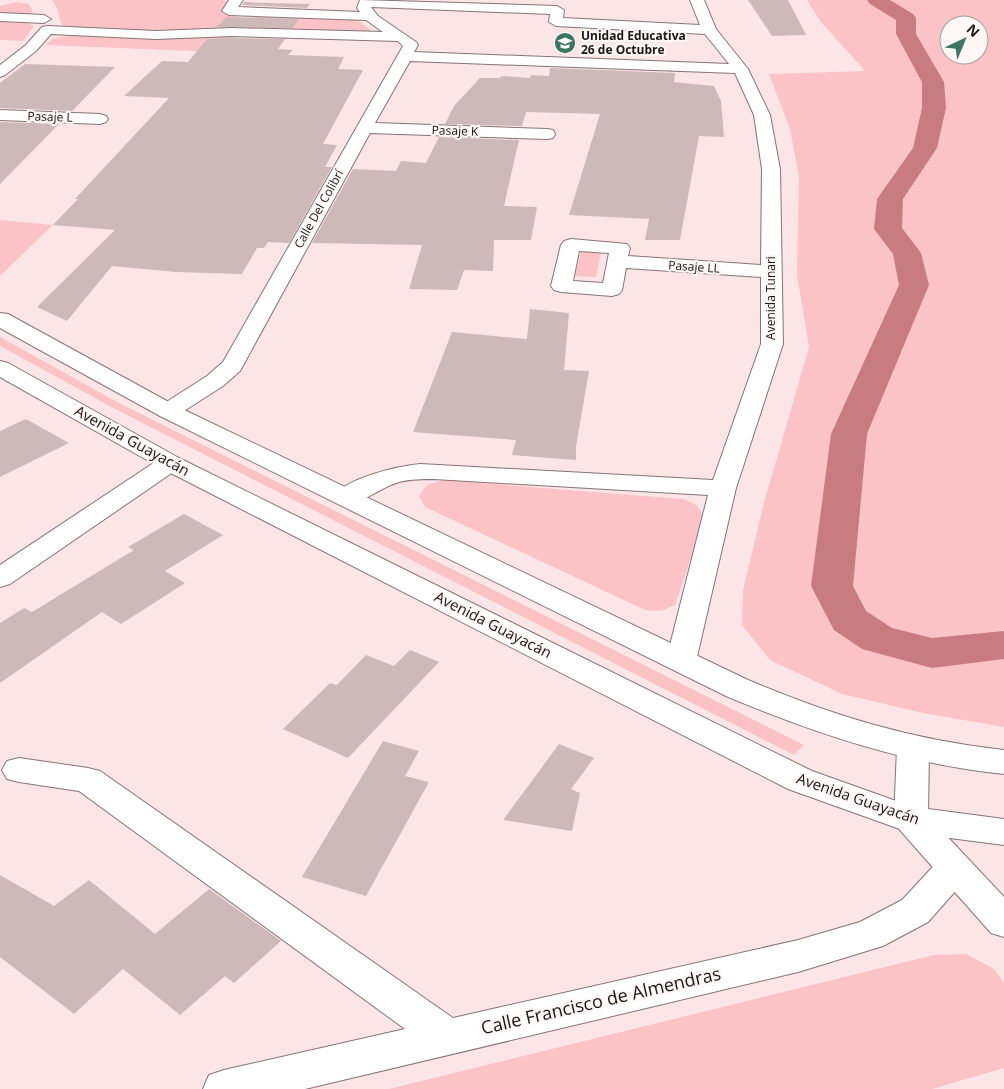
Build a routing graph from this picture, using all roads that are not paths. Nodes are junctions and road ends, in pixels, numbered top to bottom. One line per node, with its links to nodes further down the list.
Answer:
1 (236, 0): 5 (street)
2 (696, 0): 8 (street, Avenida Tunari)
3 (38, 6): 7 (street)
4 (366, 6): 5 (street); 8 (street); 10 (street)
5 (249, 13): 9 (street)
6 (0, 18): 7 (street)
7 (46, 25): 9 (street); 12 (street)
8 (709, 30): 11 (street, Avenida Tunari)
9 (232, 32): 10 (street)
10 (404, 47): 11 (street); 15 (street, Calle Del Colibrí)
11 (741, 69): 18 (street, Avenida Tunari)
12 (0, 72)
13 (0, 115): 14 (street, Pasaje L)
14 (100, 119)
15 (364, 128): 16 (street, Pasaje K); 21 (street, Calle Del Colibrí)
16 (547, 134)
17 (618, 261): 18 (street, Pasaje LL)
18 (771, 272): 23 (street, Avenida Tunari)
19 (0, 319): 21 (street)
20 (0, 368): 22 (street, Avenida Guayacán)
21 (168, 411): 24 (street)
22 (170, 463): 25 (street); 30 (street, Avenida Guayacán)
23 (723, 488): 24 (street); 26 (street, Avenida Tunari)
24 (346, 497): 26 (street)
25 (0, 578)
26 (681, 661): 27 (street)
27 (913, 748): 28 (street); 30 (street)
28 (1004, 762)
29 (19, 770): 34 (street)
30 (911, 820): 31 (street, Avenida Guayacán); 32 (street)
31 (1004, 832)
32 (954, 868): 33 (street); 34 (street, Calle Francisco de Almendras)
33 (1004, 922)
34 (448, 1037): 35 (street, Calle Francisco de Almendras)
35 (224, 1089)

